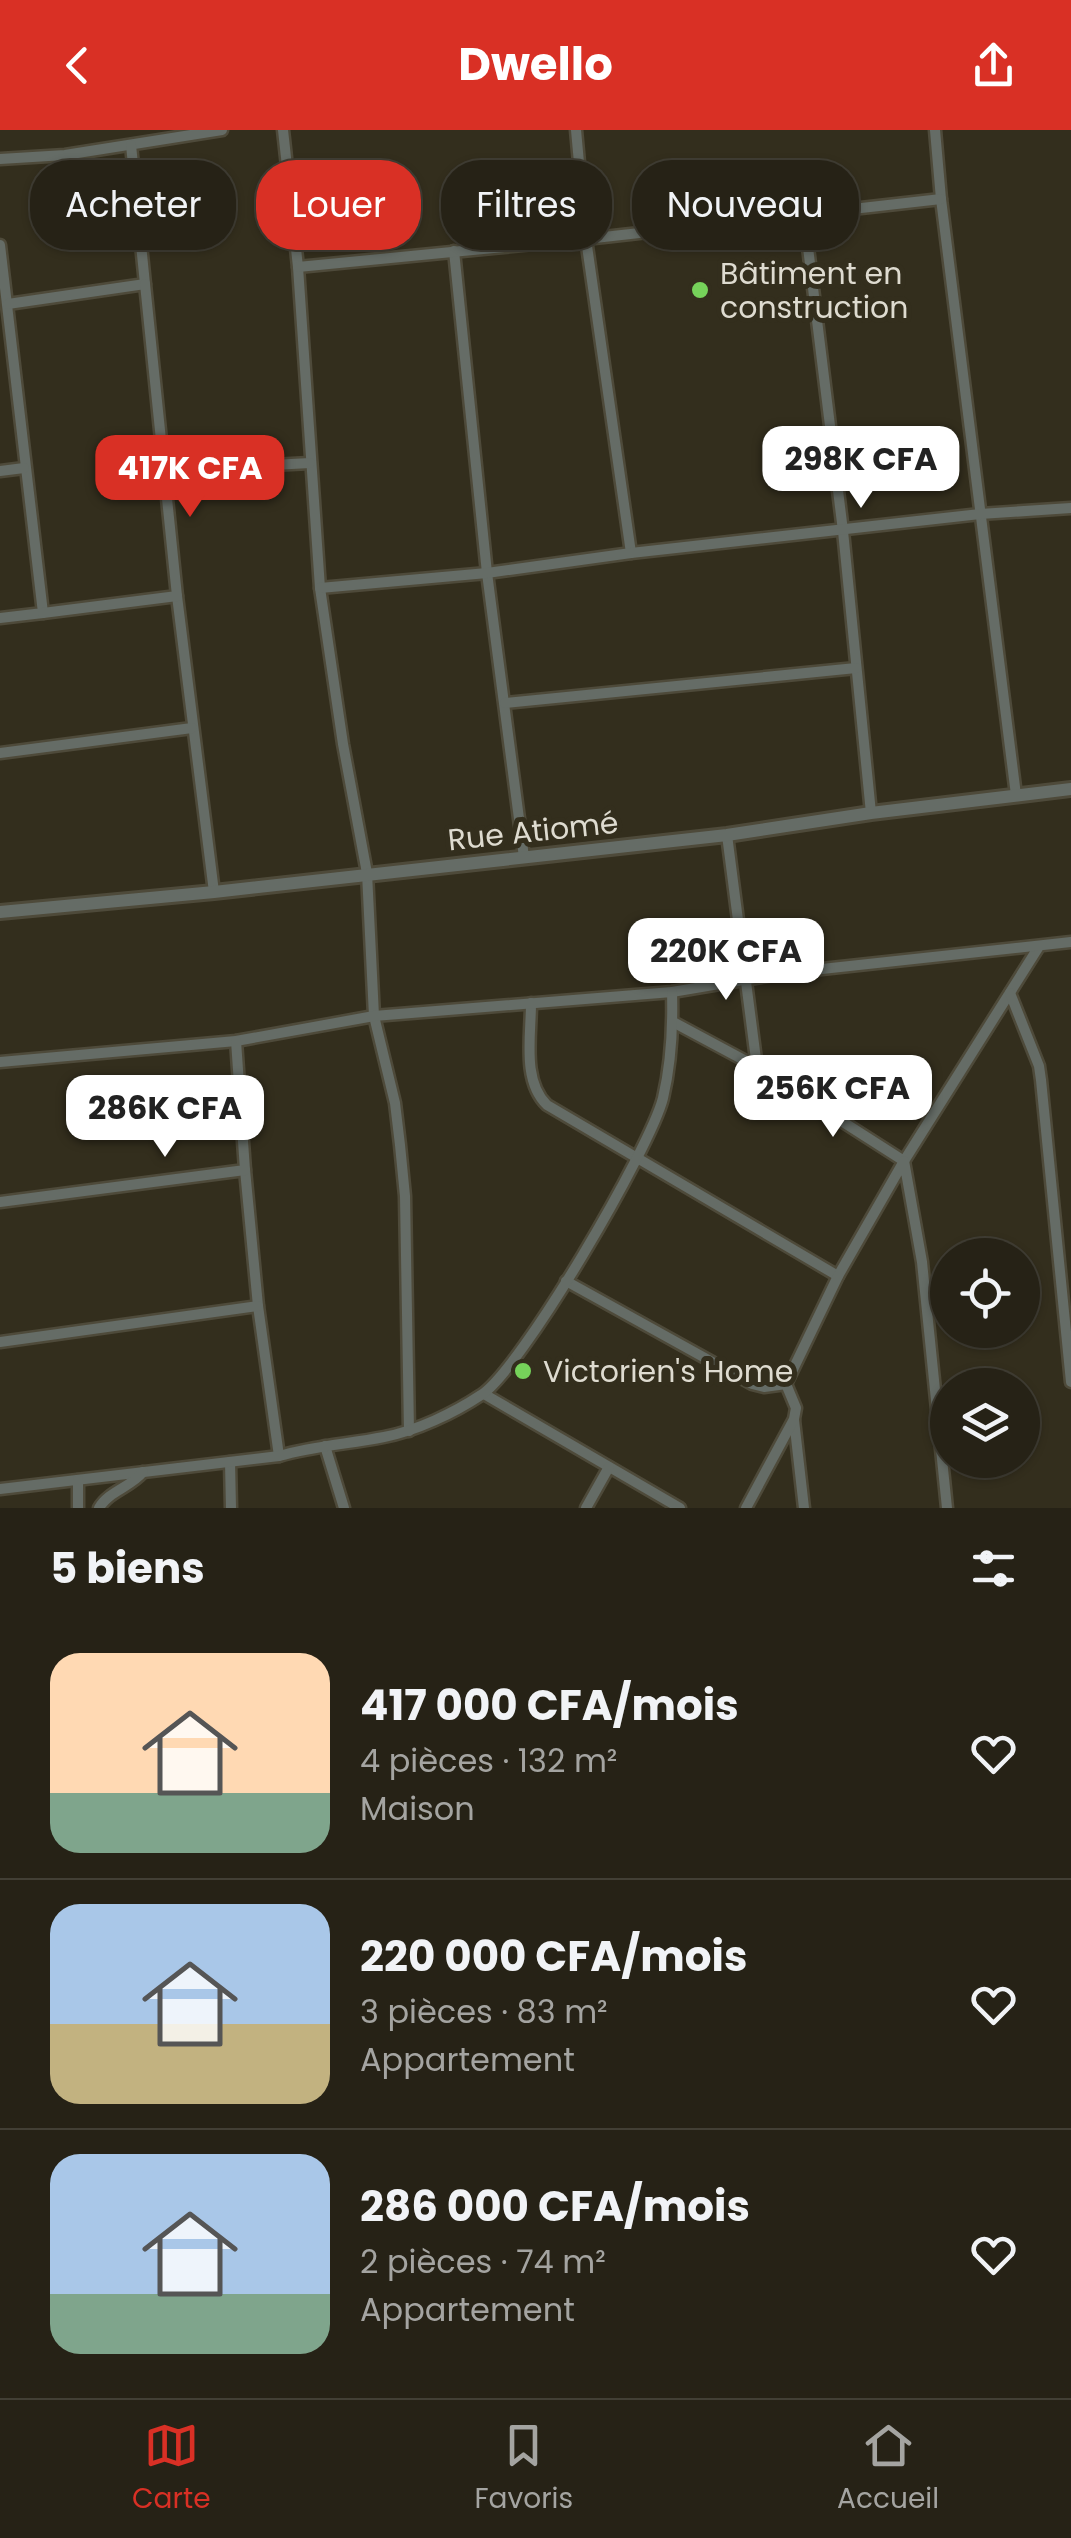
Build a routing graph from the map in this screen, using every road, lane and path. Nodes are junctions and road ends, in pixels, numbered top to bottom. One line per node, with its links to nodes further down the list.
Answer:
1 (222, 130): 5 (street)
2 (282, 130): 15 (street)
3 (576, 130): 7 (street)
4 (935, 130): 8 (street)
5 (132, 145): 6 (street); 16 (street)
6 (0, 158)
7 (579, 160)
8 (941, 199): 9 (street); 24 (street)
9 (859, 208)
10 (0, 245): 17 (street)
11 (466, 250): 14 (street)
12 (587, 250): 26 (street)
13 (808, 250): 25 (street)
14 (454, 251): 15 (street); 27 (street)
15 (298, 267): 19 (street)
16 (145, 284): 17 (street); 22 (street)
17 (8, 304): 18 (street)
18 (5, 328): 20 (street)
19 (310, 463): 22 (street); 28 (street)
20 (24, 468): 21 (street); 30 (street)
21 (0, 471)
22 (165, 471): 29 (street)
23 (1071, 508): 24 (street)
24 (980, 514): 25 (street); 37 (street)
25 (843, 531): 26 (street); 32 (street)
26 (631, 553): 27 (street)
27 (487, 573): 28 (street); 33 (street)
28 (320, 588): 41 (street)
29 (177, 596): 30 (street); 34 (street)
30 (43, 613): 31 (street)
31 (0, 618)
32 (856, 668): 33 (street); 38 (street)
33 (505, 703): 40 (street)
34 (192, 728): 35 (street); 42 (street)
35 (0, 753)
36 (1071, 789): 37 (street, Rue Atiomé)
37 (1016, 795): 38 (street, Rue Atiomé)
38 (870, 813): 39 (street, Rue Atiomé)
39 (727, 835): 40 (street, Rue Atiomé); 46 (street)
40 (524, 858): 41 (street, Rue Atiomé)
41 (368, 873): 42 (street, Rue Atiomé); 50 (street)
42 (214, 892): 43 (street, Rue Atiomé)
43 (0, 912)
44 (1071, 942): 45 (street)
45 (1038, 948): 46 (street); 48 (street)
46 (745, 979): 47 (street); 54 (street)
47 (672, 992): 49 (street); 51 (street)
48 (1010, 993): 56 (street); 63 (street)
49 (531, 1003): 50 (street); 55 (street)
50 (374, 1016): 52 (street); 67 (street)
51 (673, 1022): 54 (street); 55 (street)
52 (236, 1041): 53 (street); 57 (street)
53 (0, 1062)
54 (757, 1067): 56 (street)
55 (637, 1160): 59 (street); 60 (street)
56 (904, 1161): 59 (street); 84 (street)
57 (244, 1170): 58 (street); 61 (street)
58 (0, 1202)
59 (838, 1276): 64 (street)
60 (566, 1281): 64 (street); 65 (street)
61 (258, 1306): 62 (street); 69 (street)
62 (0, 1342)
63 (1071, 1382)
64 (786, 1384): 66 (street)
65 (484, 1394): 67 (street); 71 (street)
66 (794, 1420): 82 (street); 83 (street)
67 (410, 1430): 68 (street)
68 (324, 1446): 69 (street); 79 (street)
69 (279, 1456): 70 (street)
70 (230, 1462): 72 (street); 78 (street)
71 (609, 1468): 75 (street); 80 (street)
72 (143, 1472): 73 (street); 77 (street)
73 (78, 1480): 74 (street); 76 (street)
74 (0, 1488)
75 (663, 1503): 81 (street)
76 (78, 1508)
77 (99, 1508)
78 (231, 1508)
79 (344, 1508)
80 (586, 1508)
81 (680, 1508)
82 (746, 1508)
83 (804, 1508)
84 (947, 1508)

